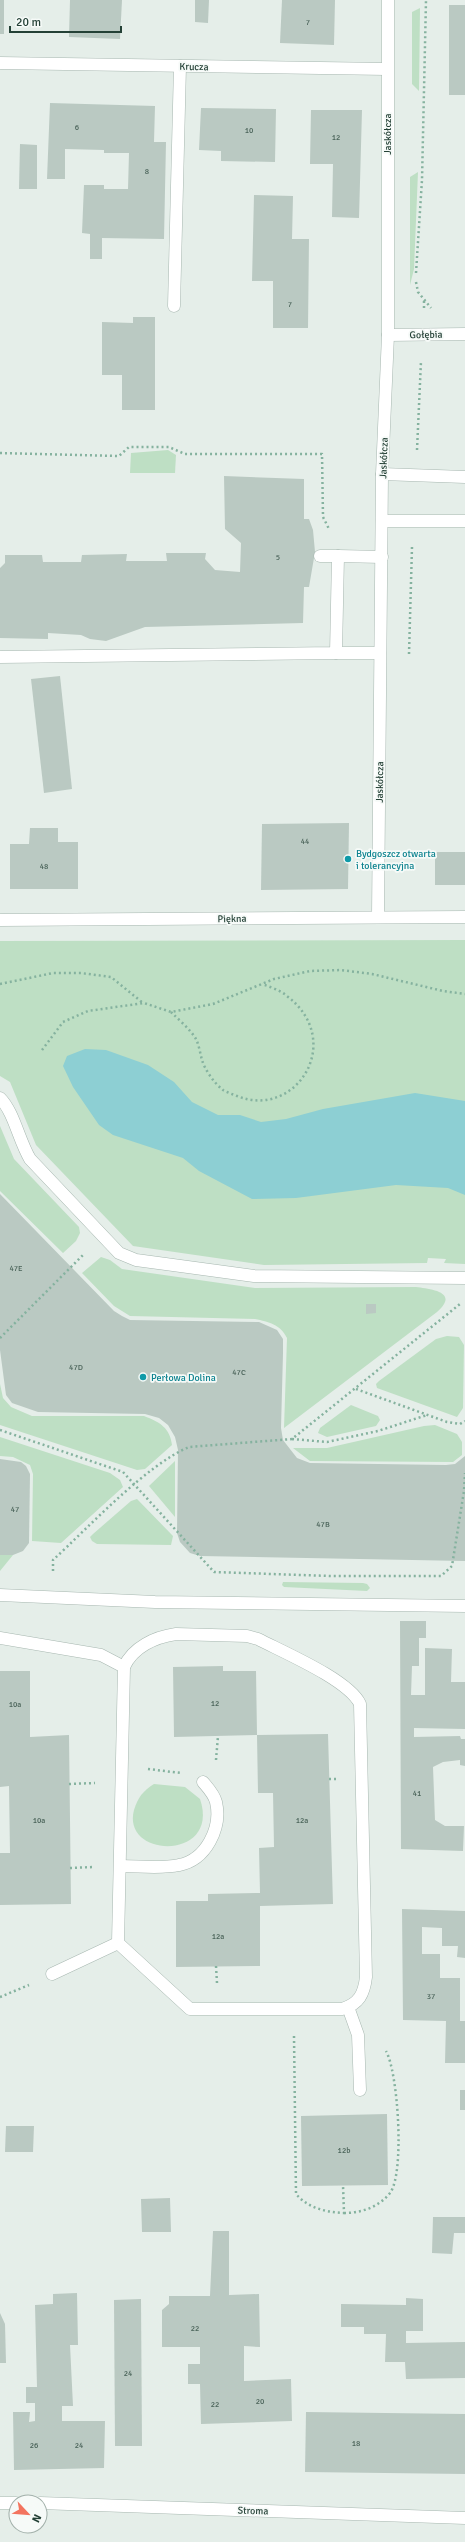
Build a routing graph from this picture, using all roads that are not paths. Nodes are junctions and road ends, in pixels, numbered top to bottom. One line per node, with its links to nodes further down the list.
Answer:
1 (388, 0): 4 (street, Jaskółcza)
2 (0, 63): 3 (street, Krucza)
3 (180, 66): 4 (street, Krucza); 5 (street)
4 (387, 69): 7 (street, Jaskółcza)
5 (174, 306)
6 (465, 334): 7 (street, Gołębia)
7 (388, 335): 8 (street, Jaskółcza)
8 (382, 474): 9 (street); 10 (street, Jaskółcza)
9 (465, 477)
10 (382, 521): 11 (street); 14 (street, Jaskółcza)
11 (465, 521)
12 (320, 556): 13 (street)
13 (338, 556): 14 (street); 15 (street)
14 (382, 557): 16 (street, Jaskółcza)
15 (336, 653): 16 (street); 17 (street)
16 (380, 653): 18 (street, Jaskółcza)
17 (0, 657)
18 (378, 916): 19 (street, Piękna); 20 (street, Piękna)
19 (465, 917)
20 (0, 920)
21 (0, 1098): 22 (street)
22 (465, 1278)
23 (0, 1595): 24 (street)
24 (465, 1606)
25 (0, 1638): 26 (street)
26 (124, 1668): 28 (street); 31 (street)
27 (203, 1782): 28 (street)
28 (121, 1866): 29 (street)
29 (118, 1943): 30 (street); 31 (street)
30 (52, 1974)
31 (348, 2007): 32 (street)
32 (360, 2090)
33 (48, 2503): 34 (street, Stroma)
34 (465, 2518)

